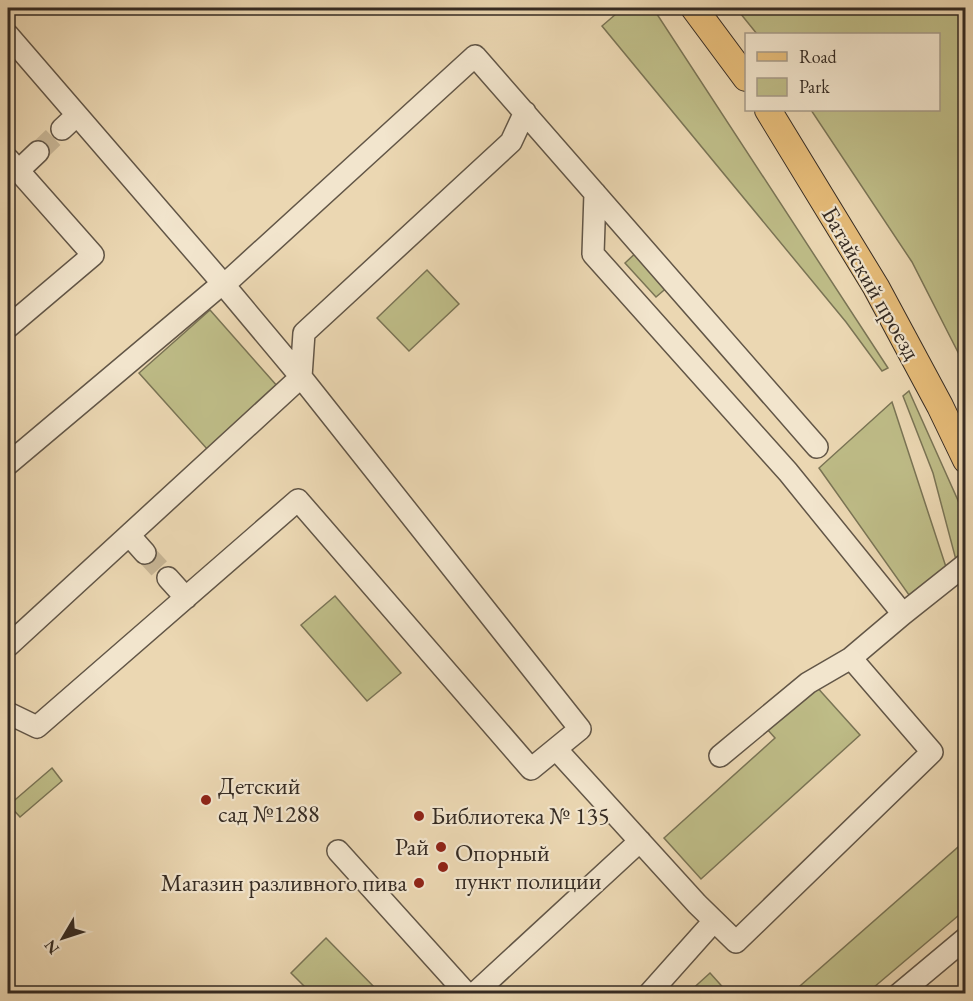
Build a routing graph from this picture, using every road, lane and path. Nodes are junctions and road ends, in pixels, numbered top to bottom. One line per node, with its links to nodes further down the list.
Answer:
1 (694, 8): 3 (main road)
2 (8, 35): 9 (lane)
3 (745, 75)
4 (769, 111): 13 (main road, Батайский проезд)
5 (525, 112): 8 (lane); 9 (lane); 11 (lane)
6 (38, 152): 7 (lane)
7 (13, 165): 10 (lane)
8 (595, 193): 12 (lane); 20 (lane)
9 (224, 284): 11 (lane); 14 (lane)
10 (8, 327)
11 (301, 377): 15 (lane); 24 (lane)
12 (817, 447)
13 (966, 460)
14 (8, 464)
15 (129, 535): 16 (lane); 21 (lane)
16 (145, 553)
17 (966, 564): 20 (lane)
18 (168, 578): 19 (lane)
19 (186, 598): 23 (lane); 24 (lane)
20 (903, 614): 22 (lane)
21 (8, 646)
22 (851, 658): 25 (lane); 28 (lane)
23 (8, 713)
24 (556, 749): 26 (lane)
25 (720, 756)
26 (640, 841): 28 (lane); 31 (lane)
27 (338, 851): 30 (lane)
28 (714, 921): 32 (lane)
29 (966, 938): 33 (lane)
30 (466, 993)
31 (474, 993)
32 (649, 993)
33 (899, 993)

